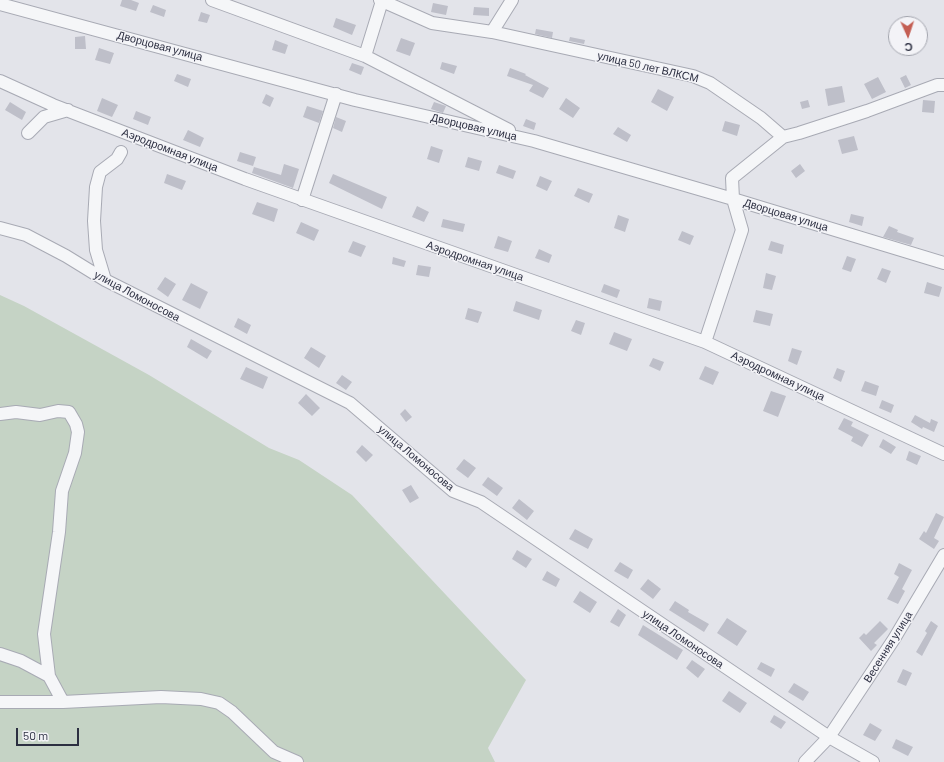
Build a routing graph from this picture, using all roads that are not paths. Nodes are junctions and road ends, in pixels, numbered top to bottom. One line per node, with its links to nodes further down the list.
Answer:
1 (212, 0): 6 (street)
2 (512, 0): 5 (street)
3 (381, 1): 5 (street, улица 50 лет ВЛКСМ); 6 (street)
4 (0, 4): 9 (street, Дворцовая улица)
5 (492, 32): 12 (street, улица 50 лет ВЛКСМ)
6 (365, 56): 13 (street)
7 (0, 81): 10 (street, Аэродромная улица)
8 (944, 85): 12 (street)
9 (336, 94): 13 (street, Дворцовая улица); 16 (street)
10 (68, 110): 11 (street); 16 (street, Аэродромная улица)
11 (28, 133)
12 (783, 137): 15 (street)
13 (524, 138): 15 (street, Дворцовая улица)
14 (121, 152): 19 (street)
15 (733, 199): 18 (street, Дворцовая улица); 20 (street)
16 (302, 200): 20 (street, Аэродромная улица)
17 (0, 228): 19 (street, улица Ломоносова)
18 (944, 263)
19 (106, 280): 28 (street, улица Ломоносова)
20 (706, 342): 22 (street, Аэродромная улица)
21 (0, 414): 25 (street)
22 (944, 454)
23 (944, 555): 28 (street, Весенняя улица)
24 (0, 654): 25 (street)
25 (49, 676): 27 (street)
26 (0, 702): 27 (street)
27 (64, 702): 29 (street)
28 (829, 737): 30 (street, Весенняя улица); 31 (street, улица Ломоносова)
29 (297, 762)
30 (805, 762)
31 (873, 762)

